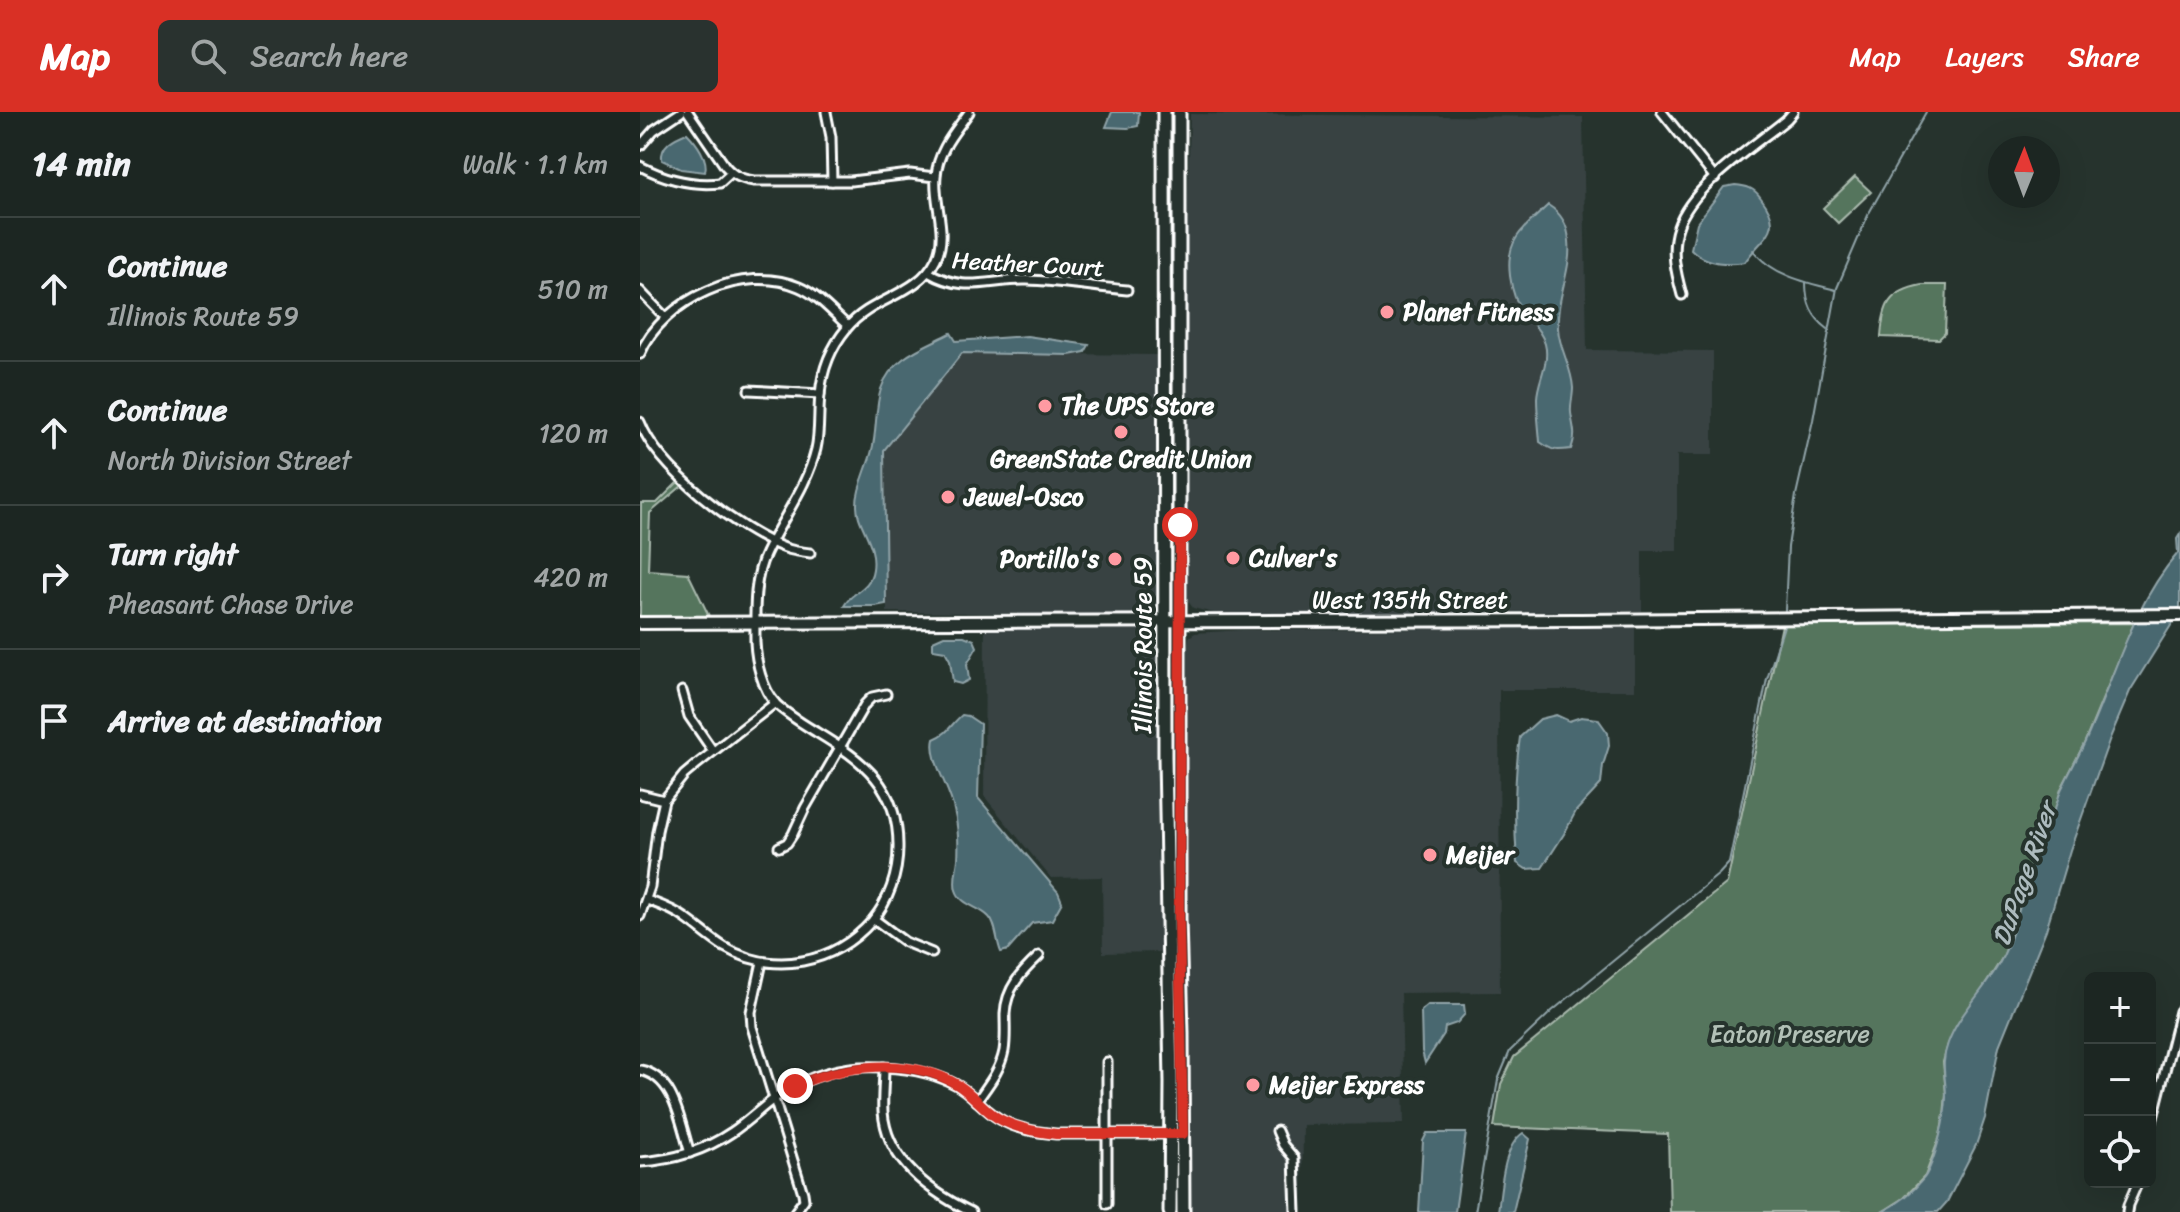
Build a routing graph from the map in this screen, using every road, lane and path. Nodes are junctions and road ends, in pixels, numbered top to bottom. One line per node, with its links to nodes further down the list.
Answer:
1 (681, 112): 9 (street)
2 (688, 112): 11 (street)
3 (826, 112): 15 (street)
4 (969, 112): 12 (street)
5 (1164, 112): 13 (main road, Illinois Route 59)
6 (1179, 112): 16 (main road, Illinois Route 59)
7 (1662, 112): 14 (street)
8 (1793, 112): 14 (street)
9 (640, 146)
10 (640, 166): 11 (street)
11 (731, 173): 15 (street)
12 (935, 177): 15 (street); 17 (street)
13 (1164, 178): 16 (main road); 30 (main road, Illinois Route 59)
14 (1715, 178): 20 (street)
15 (832, 181)
16 (1180, 184): 31 (main road, Illinois Route 59)
17 (928, 272): 18 (street, Heather Court); 22 (street)
18 (1127, 290)
19 (640, 291): 21 (street)
20 (1682, 295)
21 (665, 317): 22 (street); 23 (street)
22 (848, 326): 25 (street)
23 (640, 354)
24 (749, 390): 25 (street)
25 (820, 394): 27 (street)
26 (640, 422): 27 (street)
27 (772, 542): 28 (street); 33 (street)
28 (810, 553)
29 (2180, 615): 31 (street, West 135th Street)
30 (1165, 621): 31 (street, West 135th Street); 33 (street, West 135th Street); 42 (main road, Illinois Route 59)
31 (1180, 621): 43 (main road, Illinois Route 59)
32 (640, 623): 33 (street, West 135th Street)
33 (756, 623): 36 (street)
34 (682, 691): 38 (street)
35 (886, 694): 37 (street)
36 (775, 703): 37 (street); 38 (street)
37 (841, 747): 41 (street); 46 (street)
38 (713, 751): 40 (street)
39 (640, 794): 40 (street)
40 (664, 800): 44 (street)
41 (779, 847)
42 (1166, 866): 43 (main road); 59 (main road, Illinois Route 59)
43 (1179, 888): 59 (main road, Illinois Route 59)
44 (647, 900): 45 (street); 49 (street)
45 (640, 916)
46 (874, 919): 47 (street); 49 (street)
47 (932, 953)
48 (1039, 956): 55 (street)
49 (762, 962): 54 (street)
50 (2180, 1011): 56 (street)
51 (1107, 1062): 58 (street)
52 (884, 1067): 54 (street); 55 (street); 65 (street)
53 (640, 1070): 60 (street)
54 (775, 1098): 60 (street); 64 (street)
55 (977, 1101): 58 (street)
56 (2154, 1116)
57 (1277, 1131): 68 (street)
58 (1107, 1134): 59 (street); 63 (street)
59 (1177, 1134): 66 (main road); 67 (main road)
60 (690, 1153): 61 (street)
61 (640, 1162)
62 (2135, 1188): 69 (street)
63 (1107, 1204)
64 (795, 1212)
65 (971, 1212)
66 (1170, 1212)
67 (1183, 1212)
68 (1296, 1212)
69 (2127, 1212)

